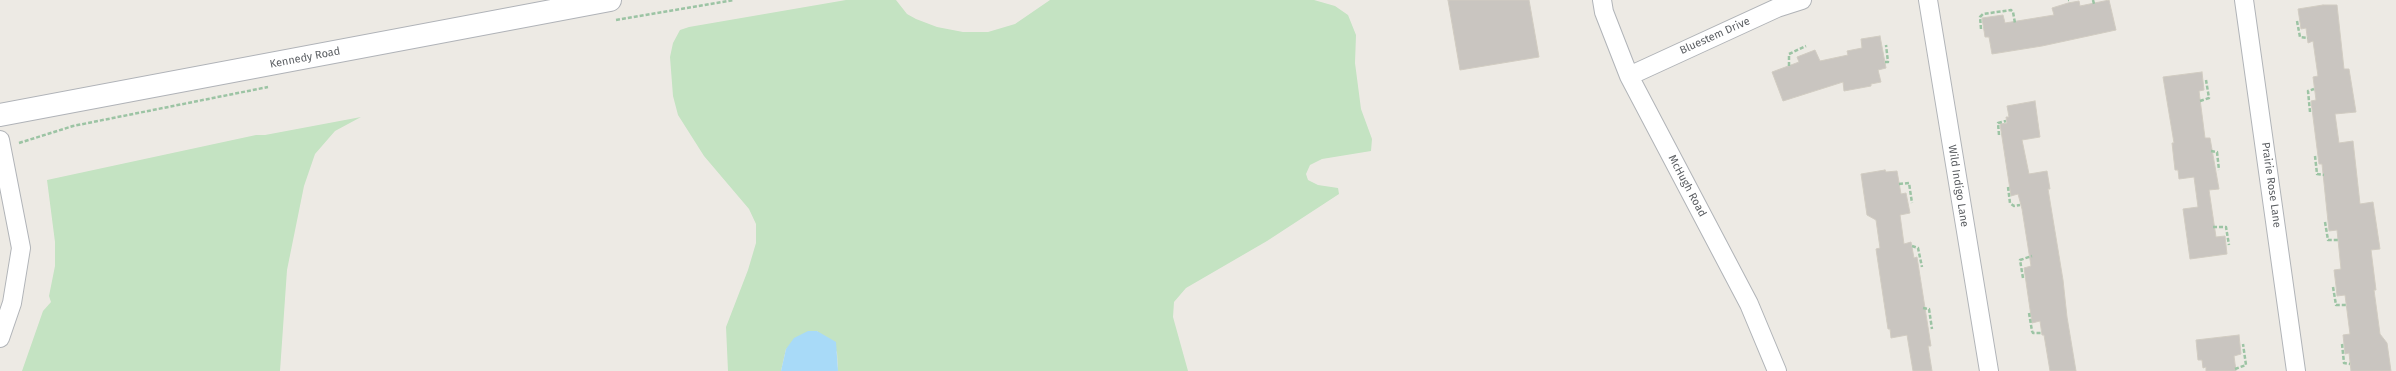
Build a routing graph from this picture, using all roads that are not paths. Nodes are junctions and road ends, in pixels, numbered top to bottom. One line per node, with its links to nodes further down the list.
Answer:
1 (1602, 0): 6 (street, McHugh Road)
2 (1802, 0): 6 (street, Bluestem Drive)
3 (1928, 0): 11 (street, Wild Indigo Lane)
4 (2244, 0): 12 (street, Prairie Rose Lane)
5 (613, 10): 7 (main road, Kennedy Road)
6 (1629, 76): 10 (street, McHugh Road)
7 (0, 115)
8 (0, 140): 9 (street)
9 (0, 338)
10 (1777, 371)
11 (1989, 371)
12 (2296, 371)

